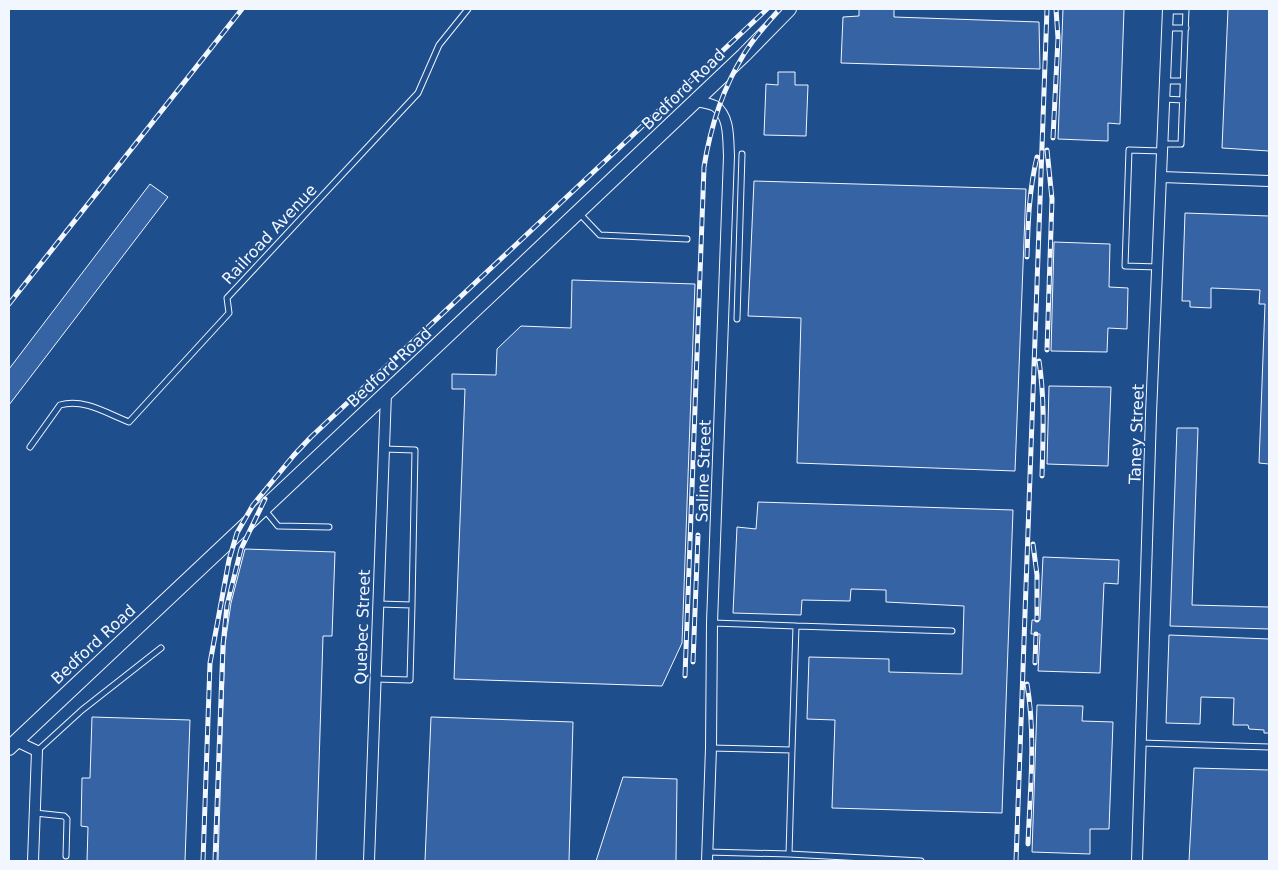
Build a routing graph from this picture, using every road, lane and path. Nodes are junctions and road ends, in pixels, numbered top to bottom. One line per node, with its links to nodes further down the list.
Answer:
1 (468, 9): 23 (lane, Railroad Avenue)
2 (789, 9): 11 (street, Bedford Road)
3 (1168, 10): 4 (lane); 5 (street, Taney Street)
4 (1186, 10): 6 (lane)
5 (1168, 28): 6 (lane); 7 (street, Taney Street)
6 (1186, 28): 8 (lane)
7 (1165, 81): 8 (lane); 9 (street, Taney Street)
8 (1183, 81): 10 (lane)
9 (1164, 99): 10 (lane); 12 (street, Taney Street)
10 (1183, 100): 12 (lane)
11 (695, 101): 16 (street, Bedford Road); 18 (street, Saline Street)
12 (1163, 148): 14 (street, Taney Street); 20 (lane)
13 (742, 154): 19 (lane)
14 (1162, 178): 15 (street); 20 (street, Taney Street)
15 (1269, 181)
16 (578, 212): 17 (lane); 22 (street, Bedford Road)
17 (687, 239)
18 (726, 257): 19 (lane); 29 (street, Saline Street)
19 (739, 258): 21 (lane)
20 (1158, 267): 34 (street, Taney Street)
21 (737, 319)
22 (386, 394): 24 (street, Quebec Street); 25 (street, Bedford Road)
23 (30, 447)
24 (384, 449): 27 (street, Quebec Street); 28 (lane)
25 (264, 508): 26 (lane); 35 (street, Bedford Road)
26 (329, 527)
27 (378, 604): 28 (lane); 33 (street, Quebec Street)
28 (412, 605): 33 (lane)
29 (712, 623): 30 (lane); 37 (street, Saline Street)
30 (796, 626): 31 (lane); 38 (lane)
31 (952, 631)
32 (162, 648): 39 (lane)
33 (376, 680): 45 (street, Quebec Street)
34 (1141, 743): 36 (lane); 47 (street, Taney Street)
35 (13, 744): 39 (street)
36 (1269, 747)
37 (710, 748): 38 (lane); 43 (street, Saline Street)
38 (792, 750): 41 (lane)
39 (36, 751): 40 (street)
40 (34, 812): 42 (lane); 44 (street)
41 (789, 854): 43 (lane); 46 (lane)
42 (66, 856)
43 (707, 857)
44 (33, 861)
45 (369, 861)
46 (920, 861)
47 (1137, 861)

